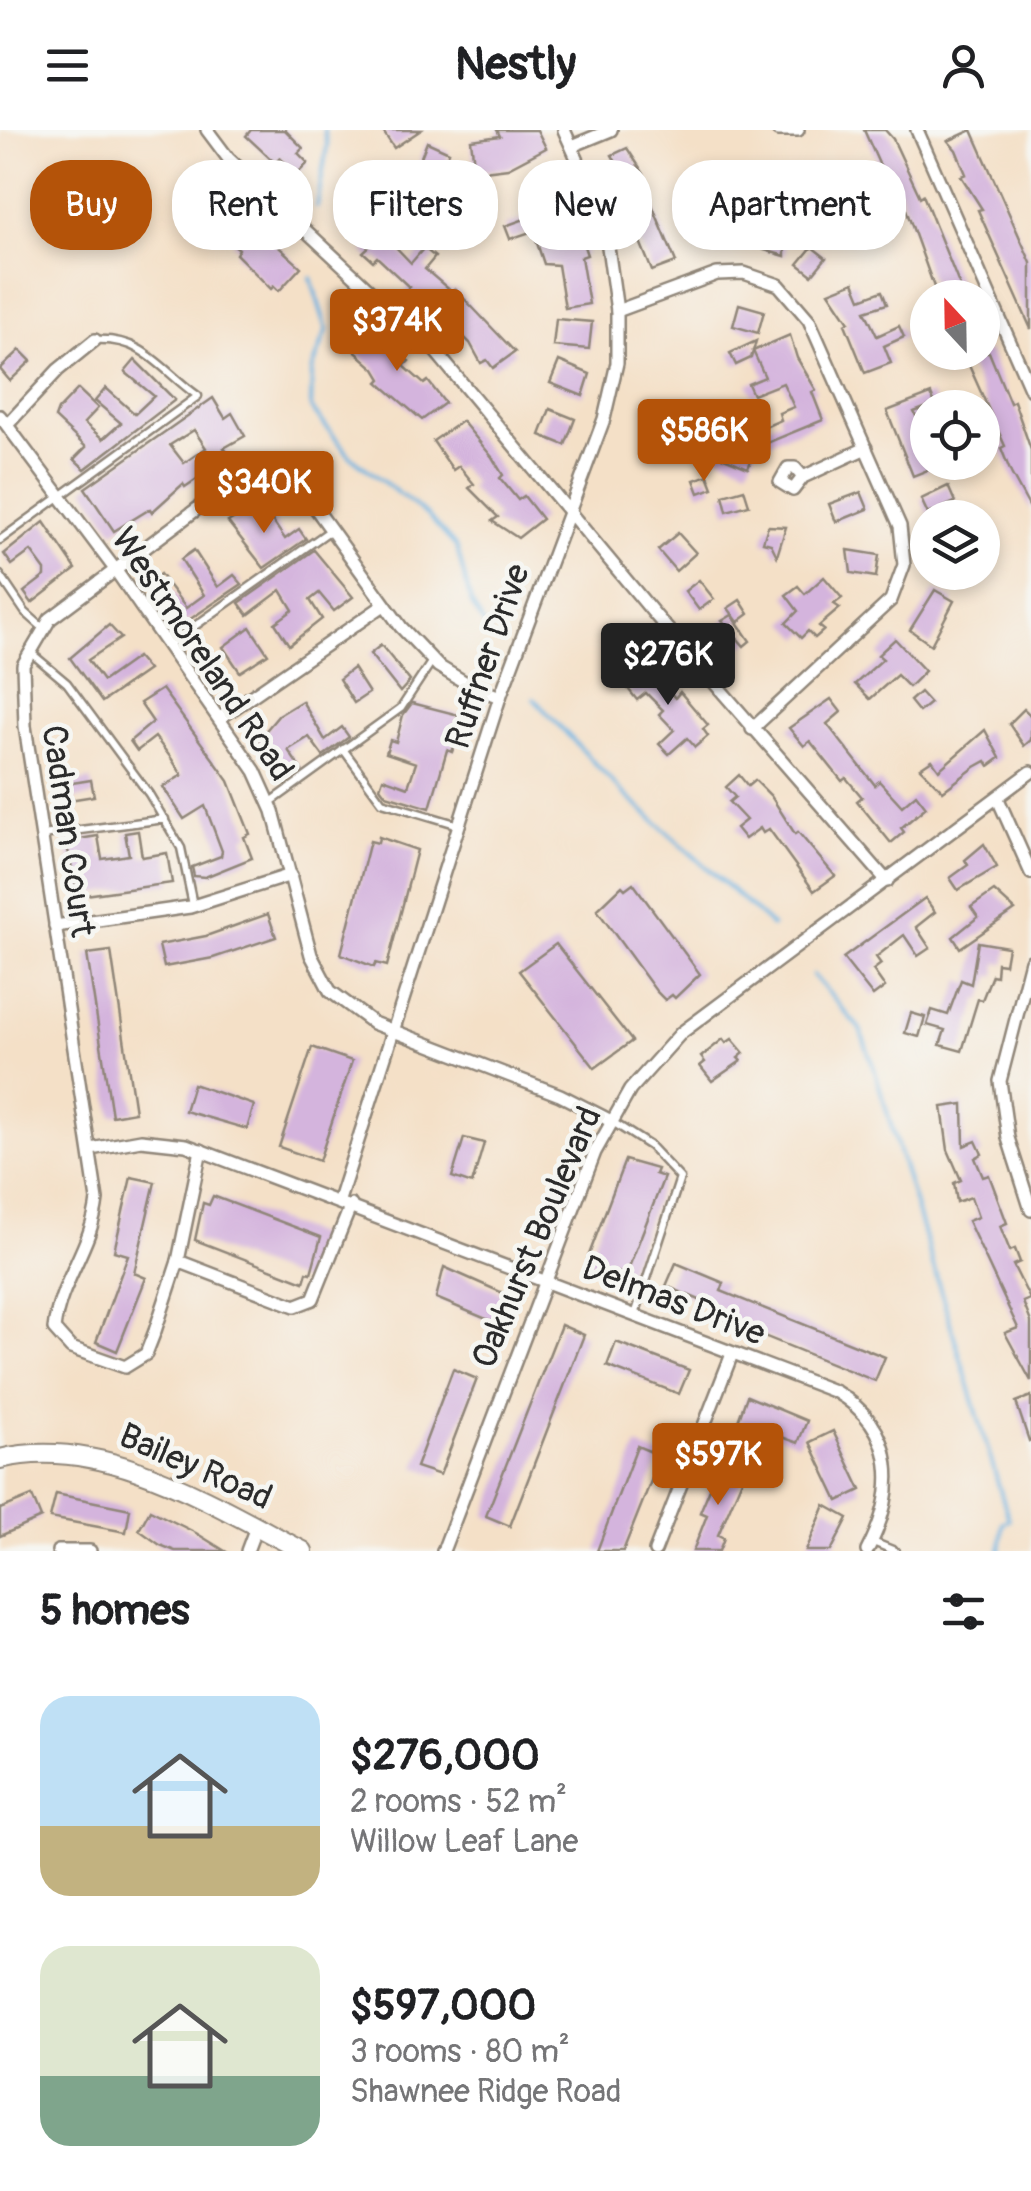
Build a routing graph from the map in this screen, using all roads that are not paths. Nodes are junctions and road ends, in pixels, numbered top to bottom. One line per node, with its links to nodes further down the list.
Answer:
1 (208, 130): 15 (street)
2 (564, 130): 7 (street, Ruffner Drive)
3 (610, 130): 7 (street)
4 (778, 130): 5 (street)
5 (798, 130)
6 (917, 130): 10 (street)
7 (572, 146): 8 (street, Ruffner Drive)
8 (618, 311): 12 (street); 15 (street, Ruffner Drive)
9 (95, 340): 11 (street); 14 (lane)
10 (1031, 390)
11 (4, 420): 14 (street, Westmoreland Road)
12 (866, 448): 13 (street); 27 (street)
13 (803, 477)
14 (61, 494): 17 (lane); 18 (street, Westmoreland Road)
15 (569, 508): 25 (street, Ruffner Drive); 27 (street)
16 (332, 529): 18 (street, Cadman Court); 20 (street, Cadman Court); 22 (lane)
17 (0, 540)
18 (114, 568): 21 (street, Cadman Court); 22 (street, Westmoreland Road)
19 (0, 576): 21 (lane)
20 (384, 605): 24 (street, Cadman Court); 26 (street)
21 (43, 628): 23 (street, Cadman Court)
22 (167, 646): 26 (street, Westmoreland Road)
23 (29, 651): 32 (lane); 34 (street, Cadman Court)
24 (432, 660): 25 (street, Cadman Court); 28 (lane)
25 (500, 697): 33 (street, Ruffner Drive)
26 (220, 718): 31 (street, Westmoreland Road)
27 (752, 729): 37 (street)
28 (343, 750): 31 (lane); 33 (lane)
29 (1031, 772): 30 (street, Oakhurst Boulevard)
30 (998, 798): 35 (street); 37 (street, Oakhurst Boulevard)
31 (270, 803): 36 (street, Westmoreland Road)
32 (165, 819): 34 (lane); 38 (lane)
33 (460, 825): 41 (street, Ruffner Drive)
34 (40, 835): 39 (street, Cadman Court)
35 (1031, 873)
36 (291, 875): 38 (street); 41 (street, Westmoreland Road)
37 (887, 881): 42 (street, Oakhurst Boulevard)
38 (193, 906): 39 (street)
39 (55, 926): 43 (street, Cadman Court)
40 (1031, 960): 46 (street)
41 (394, 1031): 42 (street, Westmoreland Road); 45 (street, Ruffner Drive)
42 (611, 1120): 48 (street, Oakhurst Boulevard); 49 (lane)
43 (90, 1149): 44 (street, Delmas Drive); 47 (street, Cadman Court)
44 (200, 1150): 45 (street, Delmas Drive); 47 (street, Cadman Court)
45 (345, 1203): 47 (street, Ruffner Drive); 48 (street, Delmas Drive)
46 (1031, 1210)
47 (178, 1261)
48 (544, 1279): 49 (street, Delmas Drive); 58 (street, Oakhurst Boulevard)
49 (634, 1316): 50 (street, Delmas Drive)
50 (732, 1354): 53 (street, Delmas Drive); 59 (street)
51 (0, 1458): 52 (street, Bailey Road)
52 (256, 1527): 56 (street); 57 (street, Bailey Road)
53 (869, 1546): 60 (lane)
54 (58, 1551): 55 (street)
55 (90, 1551)
56 (247, 1551)
57 (303, 1551)
58 (444, 1551)
59 (655, 1551)
60 (895, 1551)

